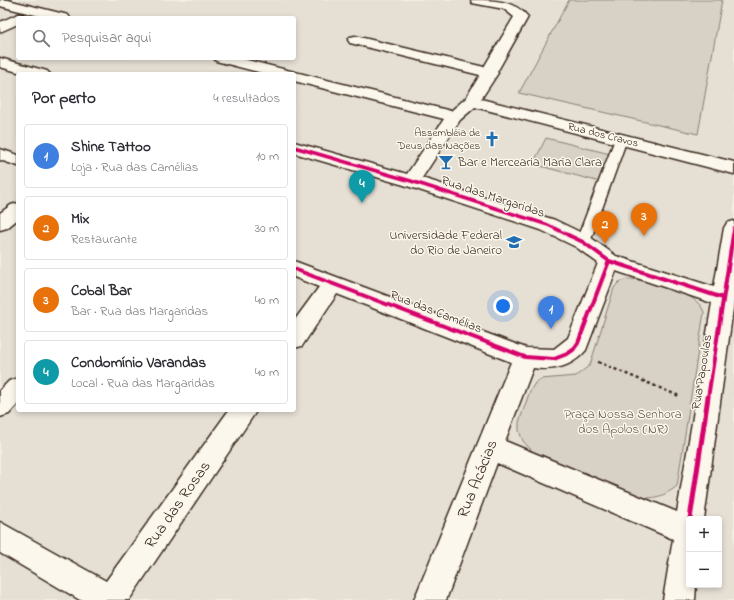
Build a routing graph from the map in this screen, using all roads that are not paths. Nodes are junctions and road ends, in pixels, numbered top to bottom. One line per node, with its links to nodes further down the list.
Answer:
1 (477, 0): 13 (street)
2 (0, 2): 3 (street)
3 (32, 10): 4 (street); 5 (street)
4 (22, 16)
5 (56, 16)
6 (16, 19): 7 (street)
7 (0, 28)
8 (355, 40): 13 (street)
9 (229, 60): 12 (street)
10 (0, 62): 11 (street)
11 (35, 72)
12 (276, 72)
13 (490, 73): 15 (street)
14 (296, 77): 16 (street)
15 (472, 101): 16 (street); 17 (street, Rua dos Cravos)
16 (454, 117): 22 (street)
17 (621, 139): 21 (street, Rua dos Cravos); 26 (lane)
18 (296, 148): 22 (street, Rua das Margaridas)
19 (0, 154): 20 (street)
20 (16, 160)
21 (734, 168)
22 (411, 181): 26 (street, Rua das Margaridas)
23 (16, 211): 24 (street)
24 (0, 223)
25 (734, 228): 30 (street, Rua Papoulas)
26 (583, 242): 27 (street, Rua das Margaridas)
27 (609, 261): 30 (street, Rua das Margaridas); 32 (street, Rua das Camélias)
28 (296, 270): 29 (street, Rua das Camélias)
29 (332, 284): 31 (street); 32 (street, Rua das Camélias)
30 (723, 298): 37 (street, Rua Papoulas)
31 (296, 336)
32 (525, 357): 36 (street, Rua Acácias)
33 (16, 390): 34 (street)
34 (0, 406)
35 (243, 412): 41 (street, Rua das Rosas)
36 (491, 448): 38 (street); 42 (street, Rua Acácias)
37 (690, 516)
38 (686, 530)
39 (0, 537): 41 (street)
40 (686, 552): 43 (street)
41 (110, 600)
42 (430, 600)
43 (679, 600)

